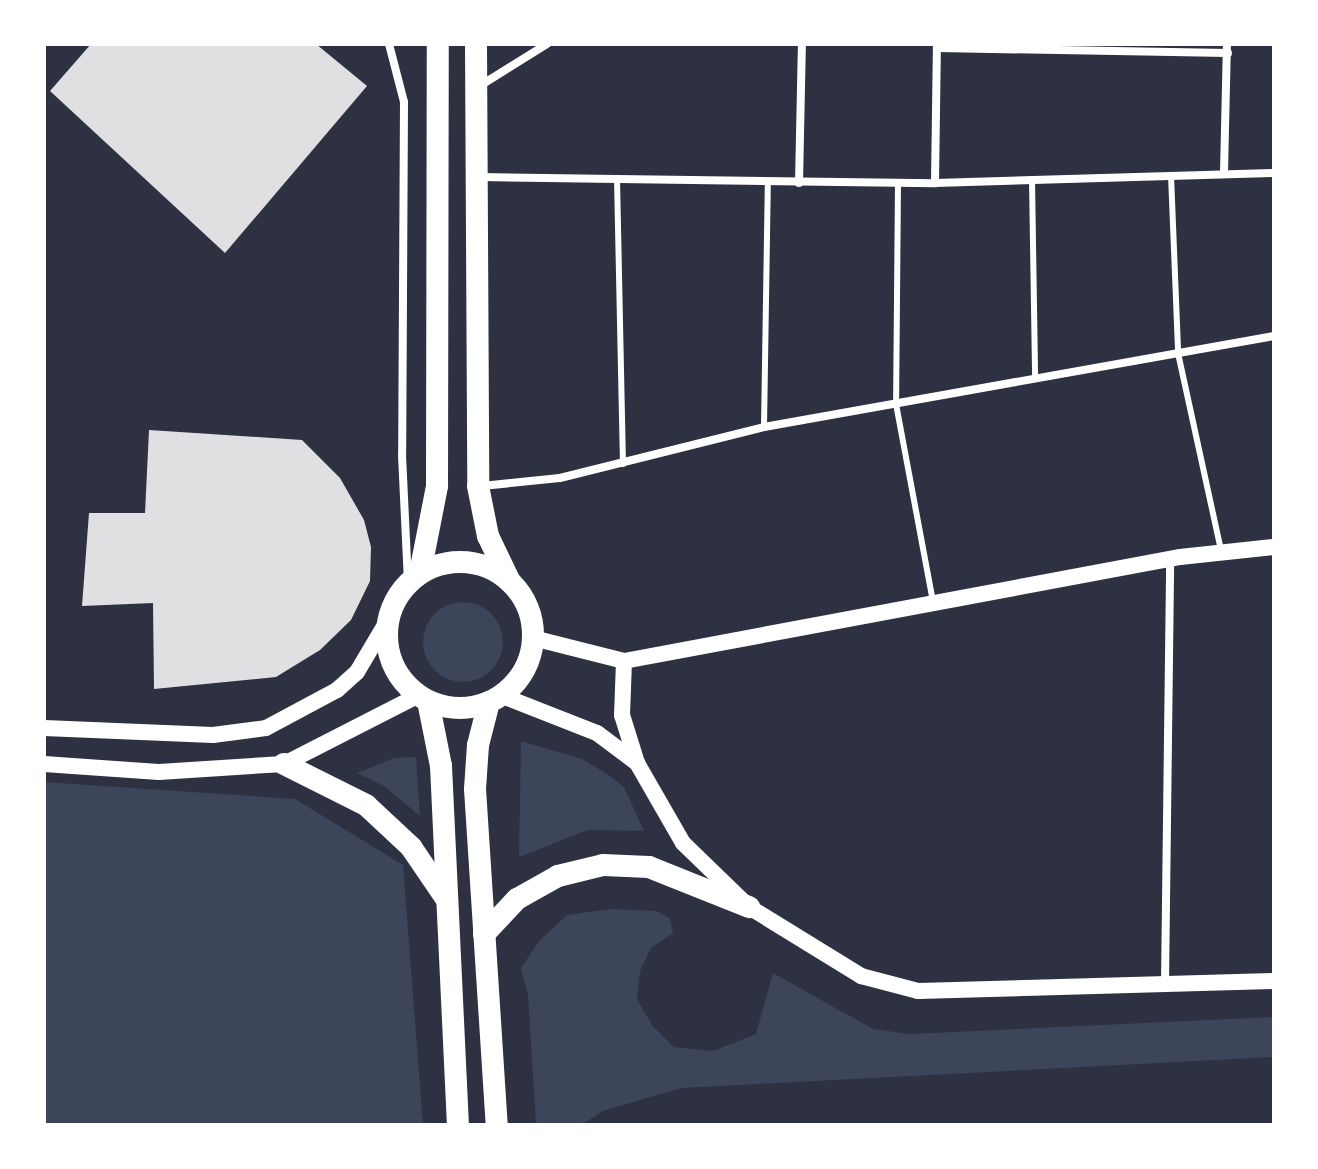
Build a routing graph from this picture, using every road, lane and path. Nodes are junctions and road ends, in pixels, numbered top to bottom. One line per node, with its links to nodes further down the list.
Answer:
1 (389, 44): 30 (street)
2 (438, 44): 30 (highway)
3 (476, 44): 9 (highway)
4 (547, 44): 9 (street)
5 (802, 44): 17 (street)
6 (937, 46): 7 (street); 19 (street)
7 (1081, 48): 8 (street)
8 (1228, 48): 10 (street)
9 (477, 88): 13 (highway)
10 (1224, 173): 11 (street); 12 (street)
11 (1274, 173)
12 (1171, 175): 15 (street); 21 (lane)
13 (475, 177): 14 (street); 26 (highway)
14 (617, 179): 16 (street); 25 (lane)
15 (1032, 179): 19 (street); 22 (lane)
16 (768, 182): 17 (street); 24 (lane)
17 (799, 183): 18 (street)
18 (898, 183): 19 (street); 23 (lane)
19 (935, 183)
20 (1274, 336): 21 (street)
21 (1178, 353): 22 (street); 28 (lane)
22 (1035, 379): 23 (street)
23 (896, 404): 24 (street); 32 (lane)
24 (764, 427): 25 (street)
25 (623, 464): 26 (street)
26 (478, 486): 31 (highway)
27 (1274, 547): 28 (main road)
28 (1222, 553): 29 (main road)
29 (1170, 560): 32 (main road); 46 (street)
30 (414, 578): 31 (highway); 33 (highway)
31 (510, 582): 34 (highway)
32 (933, 605): 35 (main road)
33 (389, 618): 36 (highway); 38 (main road)
34 (533, 638): 35 (main road); 37 (highway)
35 (624, 661): 39 (main road)
36 (423, 698): 37 (highway); 41 (main road); 42 (highway)
37 (494, 698): 39 (main road); 44 (highway)
38 (44, 728)
39 (637, 763): 43 (main road)
40 (44, 764): 41 (main road)
41 (284, 764): 42 (highway)
42 (445, 897): 48 (highway)
43 (749, 907): 44 (highway); 46 (main road)
44 (484, 934): 47 (highway)
45 (1274, 981): 46 (main road)
46 (1165, 984)
47 (496, 1117)
48 (457, 1118)

